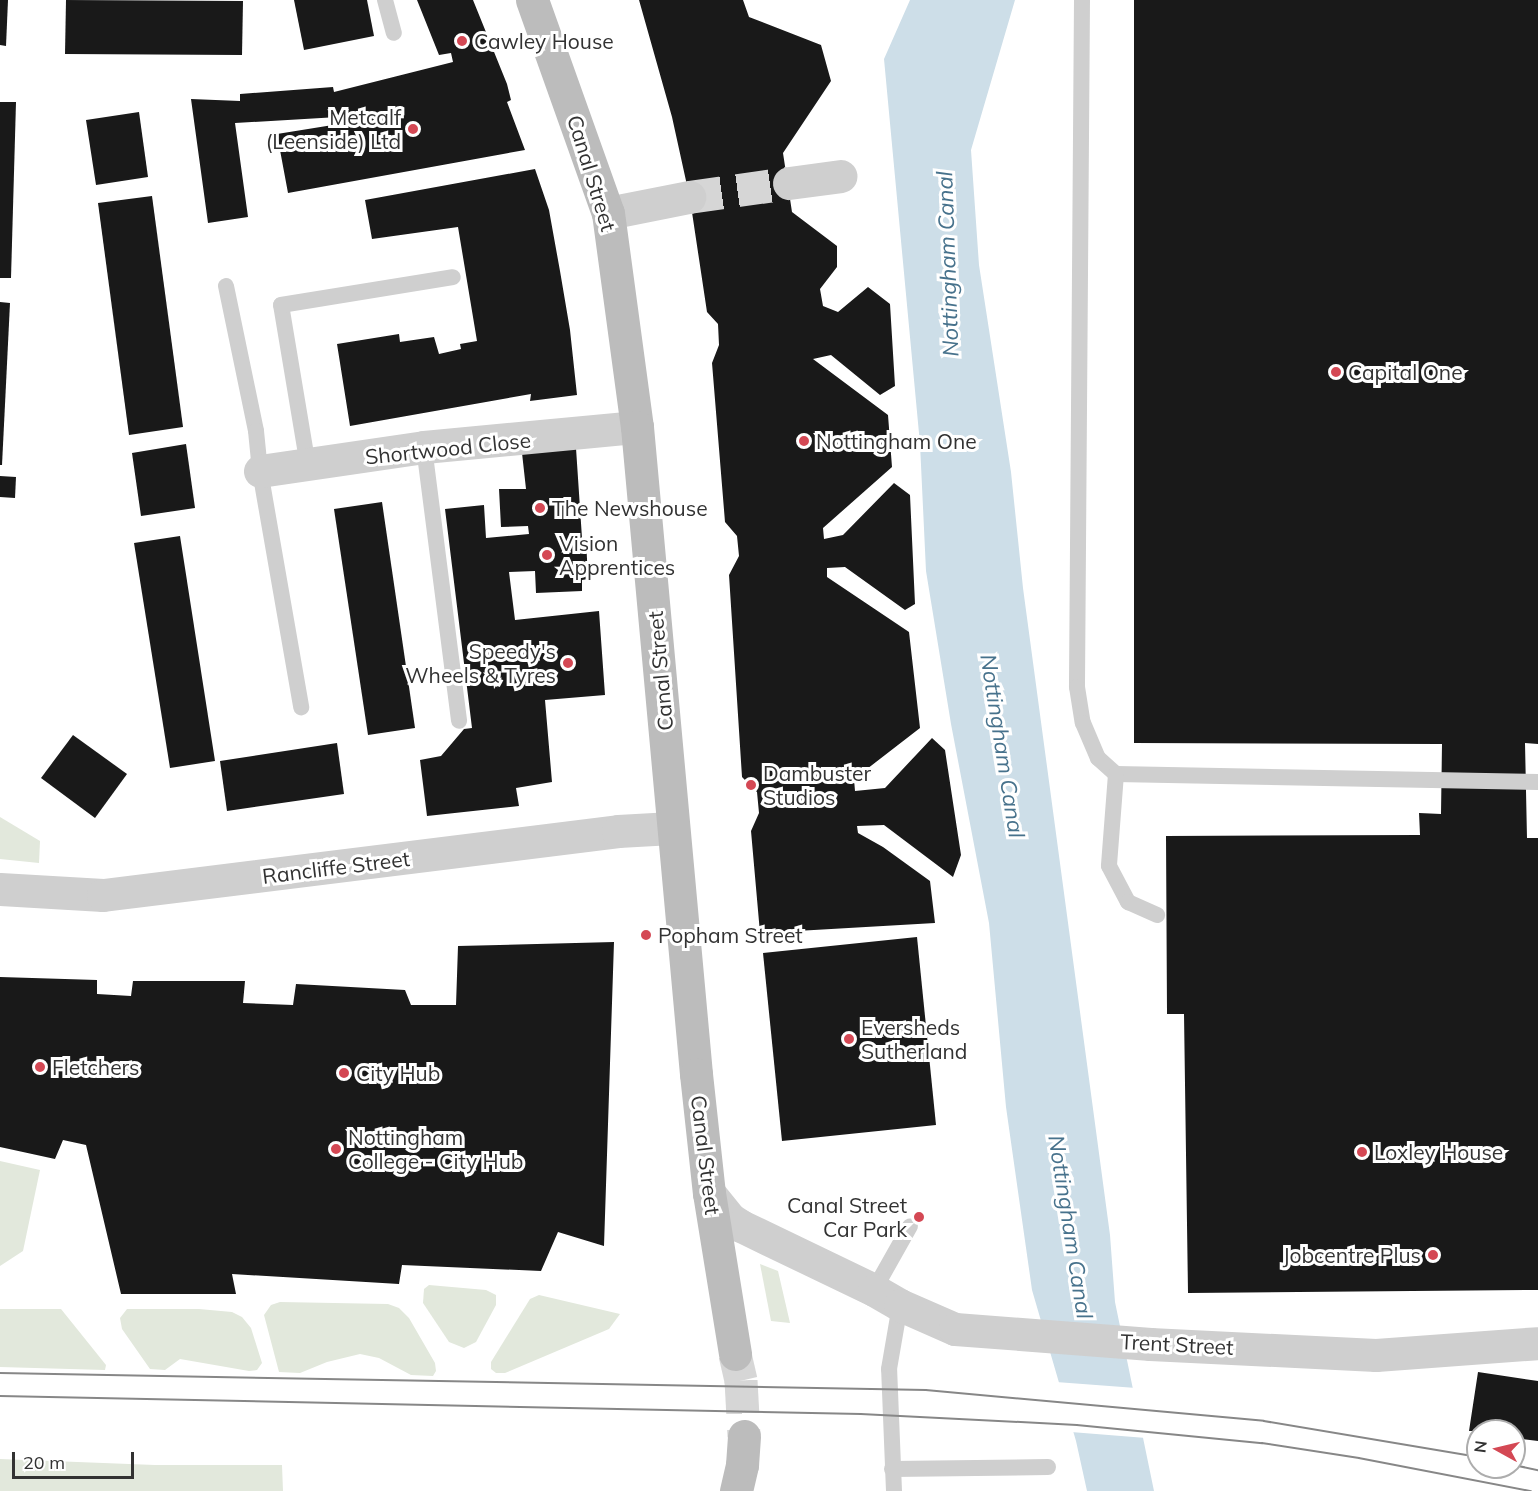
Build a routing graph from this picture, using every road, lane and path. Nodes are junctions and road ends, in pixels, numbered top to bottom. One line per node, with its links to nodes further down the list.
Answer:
1 (385, 0): 4 (lane)
2 (532, 0): 8 (street, Canal Street)
3 (1082, 0): 17 (lane)
4 (394, 33)
5 (841, 176): 6 (street)
6 (789, 183)
7 (689, 197): 8 (street)
8 (608, 213): 11 (street, Canal Street)
9 (453, 277): 13 (lane)
10 (226, 286): 14 (lane)
11 (637, 427): 12 (street, Shortwood Close); 19 (street, Canal Street)
12 (424, 447): 13 (street, Shortwood Close); 16 (lane)
13 (308, 466): 14 (street, Shortwood Close)
14 (260, 471): 15 (lane)
15 (301, 707)
16 (459, 721)
17 (1116, 774): 18 (lane); 21 (lane)
18 (1538, 782)
19 (672, 828): 20 (street, Rancliffe Street); 22 (street, Canal Street)
20 (0, 889)
21 (1156, 915)
22 (709, 1193): 24 (street, Trent Street); 26 (street, Canal Street)
23 (910, 1226): 24 (lane)
24 (887, 1298): 25 (street, Trent Street); 29 (lane)
25 (1538, 1343)
26 (735, 1354)
27 (744, 1436): 30 (street)
28 (1048, 1467): 29 (lane)
29 (892, 1469): 31 (lane)
30 (736, 1491)
31 (894, 1491)

